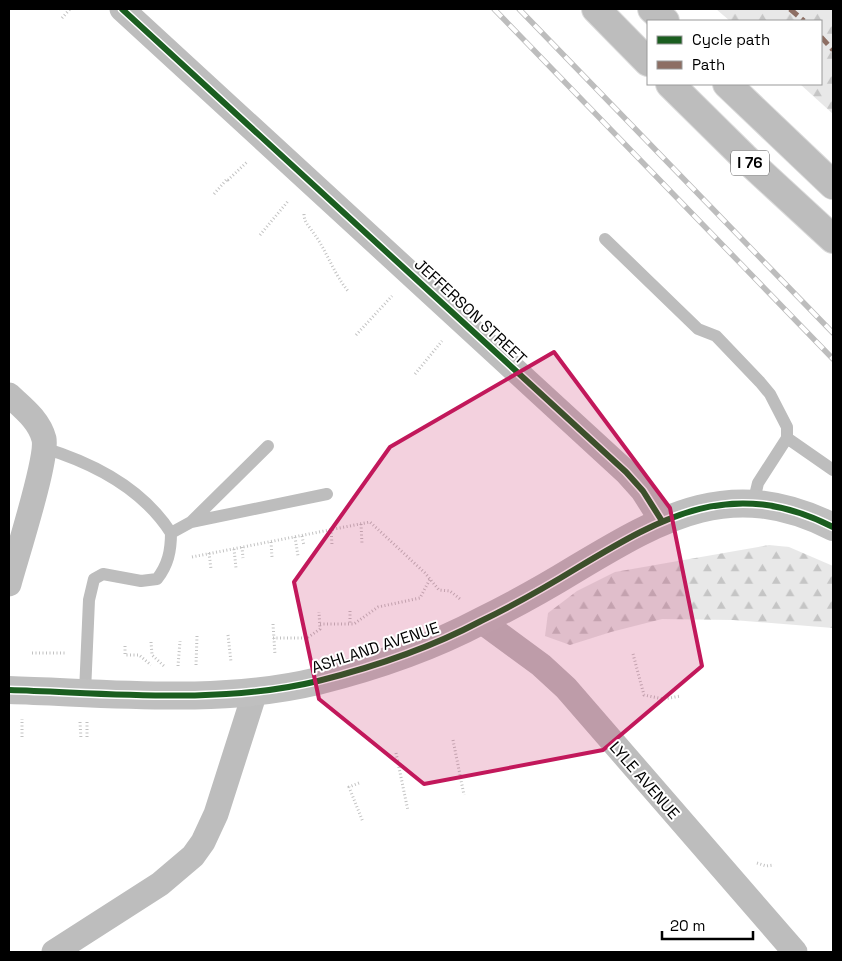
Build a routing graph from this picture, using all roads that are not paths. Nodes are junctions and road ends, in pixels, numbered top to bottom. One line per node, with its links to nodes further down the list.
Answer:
1 (122, 9): 18 (street, JEFFERSON STREET)
2 (596, 9): 5 (highway)
3 (652, 9): 4 (highway)
4 (664, 20)
5 (647, 61)
6 (671, 85): 10 (highway, I 76)
7 (728, 85): 8 (highway, I 76)
8 (833, 185)
9 (605, 239): 12 (lane)
10 (833, 240)
11 (9, 395): 14 (street)
12 (787, 438): 15 (lane); 17 (lane)
13 (268, 446): 19 (lane)
14 (44, 448): 21 (lane); 22 (street)
15 (833, 470)
16 (327, 494): 19 (lane)
17 (753, 504): 18 (street); 20 (street)
18 (662, 521): 23 (street, ASHLAND AVENUE)
19 (191, 522): 21 (lane)
20 (833, 527)
21 (171, 533): 24 (lane)
22 (9, 584)
23 (481, 622): 25 (street, ASHLAND AVENUE); 28 (street, LYLE AVENUE)
24 (85, 692): 25 (street, ASHLAND AVENUE); 26 (street, ASHLAND AVENUE)
25 (255, 692): 27 (street)
26 (16, 700)
27 (54, 952)
28 (795, 952)

